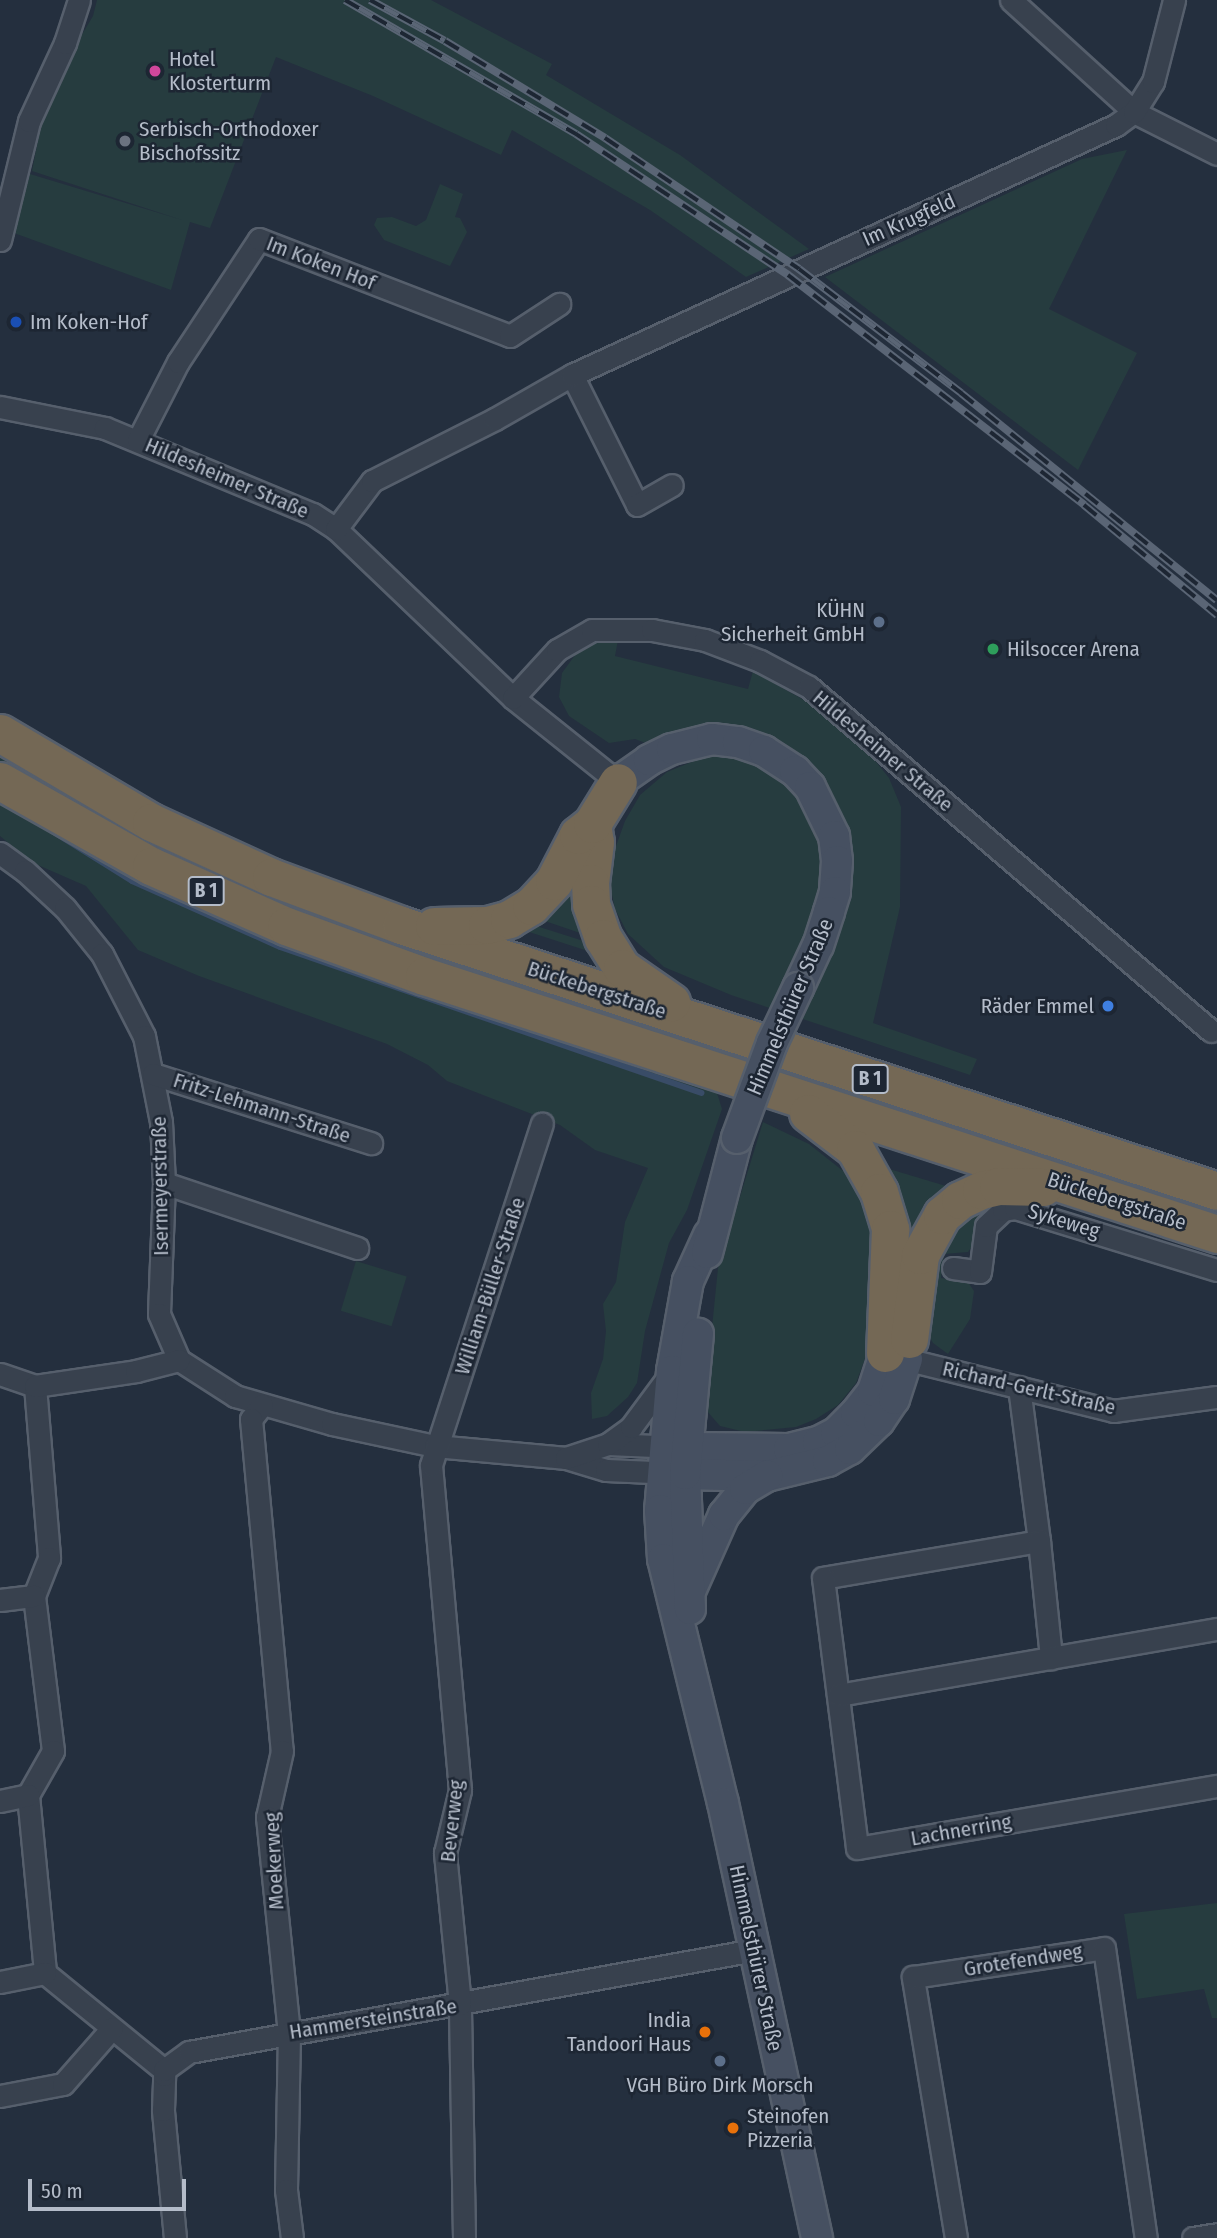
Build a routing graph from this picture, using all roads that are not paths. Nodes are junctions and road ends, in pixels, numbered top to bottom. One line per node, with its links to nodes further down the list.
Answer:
1 (79, 0): 6 (street)
2 (1011, 0): 4 (street)
3 (1174, 0): 4 (street, Im Krugfeld)
4 (1135, 112): 5 (street); 8 (street, Im Krugfeld)
5 (1217, 154)
6 (0, 240)
7 (559, 304): 10 (street, Im Koken Hof)
8 (572, 375): 11 (street); 12 (street, Im Krugfeld)
9 (0, 407): 10 (street, Hildesheimer Straße)
10 (138, 440): 12 (street, Hildesheimer Straße)
11 (672, 485)
12 (336, 529): 13 (street, Hildesheimer Straße)
13 (513, 698): 16 (street, Hildesheimer Straße); 21 (street, Hildesheimer Straße)
14 (0, 733): 19 (highway, Bückebergstraße / B 1)
15 (0, 781): 23 (highway, Bückebergstraße / B 1)
16 (618, 782): 17 (highway); 30 (street, Himmelsthürer Straße, bridge)
17 (592, 824): 19 (highway); 20 (highway)
18 (0, 853): 22 (street, Isermeyerstraße)
19 (401, 925): 20 (highway, Bückebergstraße / B 1)
20 (710, 1027): 28 (highway, Bückebergstraße / B 1)
21 (1211, 1031)
22 (153, 1074): 25 (street, Fritz-Lehmann-Straße); 26 (street, Isermeyerstraße)
23 (778, 1092): 27 (highway, Bückebergstraße / B 1); 34 (highway)
24 (542, 1124): 43 (street, William-Büller-Straße)
25 (371, 1143)
26 (164, 1183): 31 (street); 35 (street, Isermeyerstraße)
27 (1075, 1188): 29 (highway, Bückebergstraße / B 1); 34 (highway)
28 (1217, 1191)
29 (1217, 1234)
30 (709, 1235): 36 (street, Himmelsthürer Straße); 45 (street, Himmelsthürer Straße)
31 (357, 1248)
32 (954, 1268): 33 (street, Sykeweg)
33 (1217, 1270)
34 (896, 1356): 39 (street, Richard-Gerlt-Straße); 45 (street); 46 (street)
35 (179, 1360): 38 (street); 41 (street)
36 (672, 1371): 42 (street); 45 (street, Himmelsthürer Straße)
37 (0, 1374): 38 (street)
38 (35, 1386): 49 (street)
39 (1018, 1387): 40 (street, Richard-Gerlt-Straße); 47 (street)
40 (1217, 1397)
41 (262, 1405): 43 (street); 63 (street, Moekerweg)
42 (608, 1444): 44 (street); 45 (street)
43 (435, 1446): 44 (street); 61 (street, Beverweg)
44 (566, 1458): 45 (street)
45 (675, 1460): 46 (street); 48 (street, Himmelsthürer Straße); 53 (street, Himmelsthürer Straße)
46 (767, 1476): 48 (street)
47 (1039, 1541): 52 (street); 54 (street, Lachnerring)
48 (689, 1594): 53 (street, Himmelsthürer Straße)
49 (34, 1596): 50 (street); 56 (street)
50 (0, 1600)
51 (1217, 1629): 52 (street)
52 (1051, 1658): 54 (street)
53 (695, 1679): 58 (street, Himmelsthürer Straße)
54 (838, 1695): 55 (street, Lachnerring)
55 (1217, 1786)
56 (28, 1795): 57 (street); 59 (street)
57 (0, 1801)
58 (754, 1950): 61 (street, Hammersteinstraße); 70 (street, Himmelsthürer Straße)
59 (45, 1973): 60 (street); 62 (street)
60 (0, 1982)
61 (460, 2004): 63 (street, Hammersteinstraße); 69 (street, Beverweg)
62 (112, 2028): 64 (street); 65 (street)
63 (289, 2032): 64 (street, Hammersteinstraße); 68 (street, Moekerweg)
64 (164, 2070): 67 (street)
65 (0, 2096)
66 (1217, 2234): 73 (street)
67 (176, 2238)
68 (292, 2238)
69 (464, 2238)
70 (817, 2238)
71 (956, 2238): 72 (street, Grotefendweg)
72 (1146, 2238)
73 (1193, 2238)

